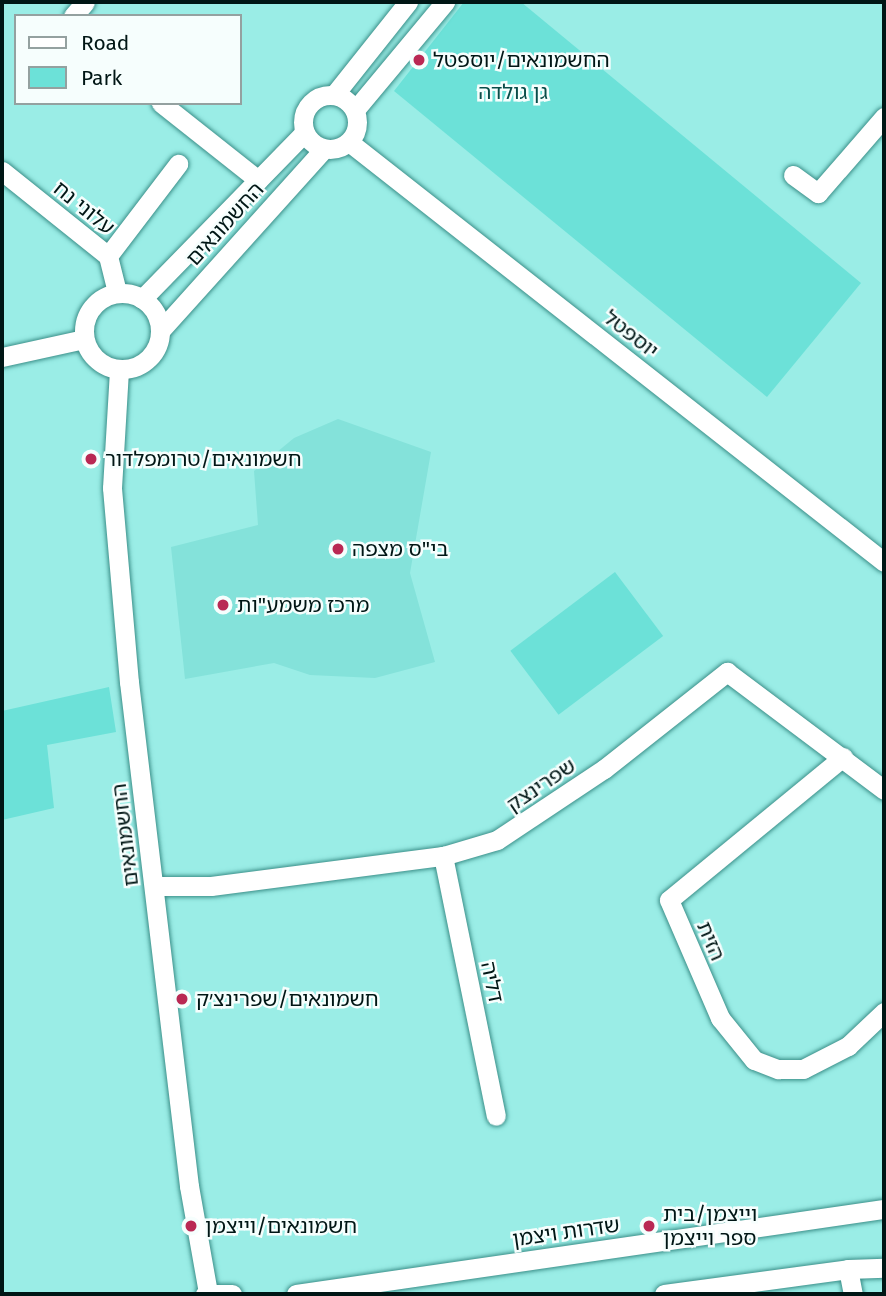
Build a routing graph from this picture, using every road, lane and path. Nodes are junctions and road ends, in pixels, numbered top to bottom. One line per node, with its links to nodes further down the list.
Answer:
1 (408, 2): 3 (street)
2 (445, 2): 5 (street)
3 (334, 95): 5 (street); 7 (street)
4 (164, 105): 13 (street)
5 (355, 110): 8 (street)
6 (884, 117): 12 (street)
7 (304, 132): 9 (street); 13 (street, החשמונאים)
8 (349, 142): 9 (street); 21 (street, יוספטל)
9 (324, 149): 17 (street, החשמונאים)
10 (178, 163): 14 (street)
11 (2, 171): 14 (street, עלוני נח)
12 (793, 175)
13 (258, 180): 16 (street, החשמונאים)
14 (108, 256): 15 (street, עלוני נח)
15 (117, 293): 16 (street); 18 (street)
16 (142, 299): 17 (street)
17 (160, 331): 20 (street)
18 (84, 339): 19 (street); 20 (street)
19 (2, 357)
20 (119, 369): 25 (street, החשמונאים)
21 (884, 562)
22 (842, 757): 23 (street, שפרינצק); 24 (street, שפרינצק); 26 (street, הזית)
23 (884, 790)
24 (443, 856): 25 (street, שפרינצק); 27 (street, דליה)
25 (154, 886): 32 (street, החשמונאים)
26 (884, 1012)
27 (496, 1116)
28 (879, 1207): 34 (street, שדרות ויצמן)
29 (884, 1254): 31 (street)
30 (884, 1268): 31 (street)
31 (848, 1269): 35 (street); 36 (street)
32 (207, 1294): 33 (street)
33 (232, 1294)
34 (296, 1294)
35 (672, 1294)
36 (853, 1294)

